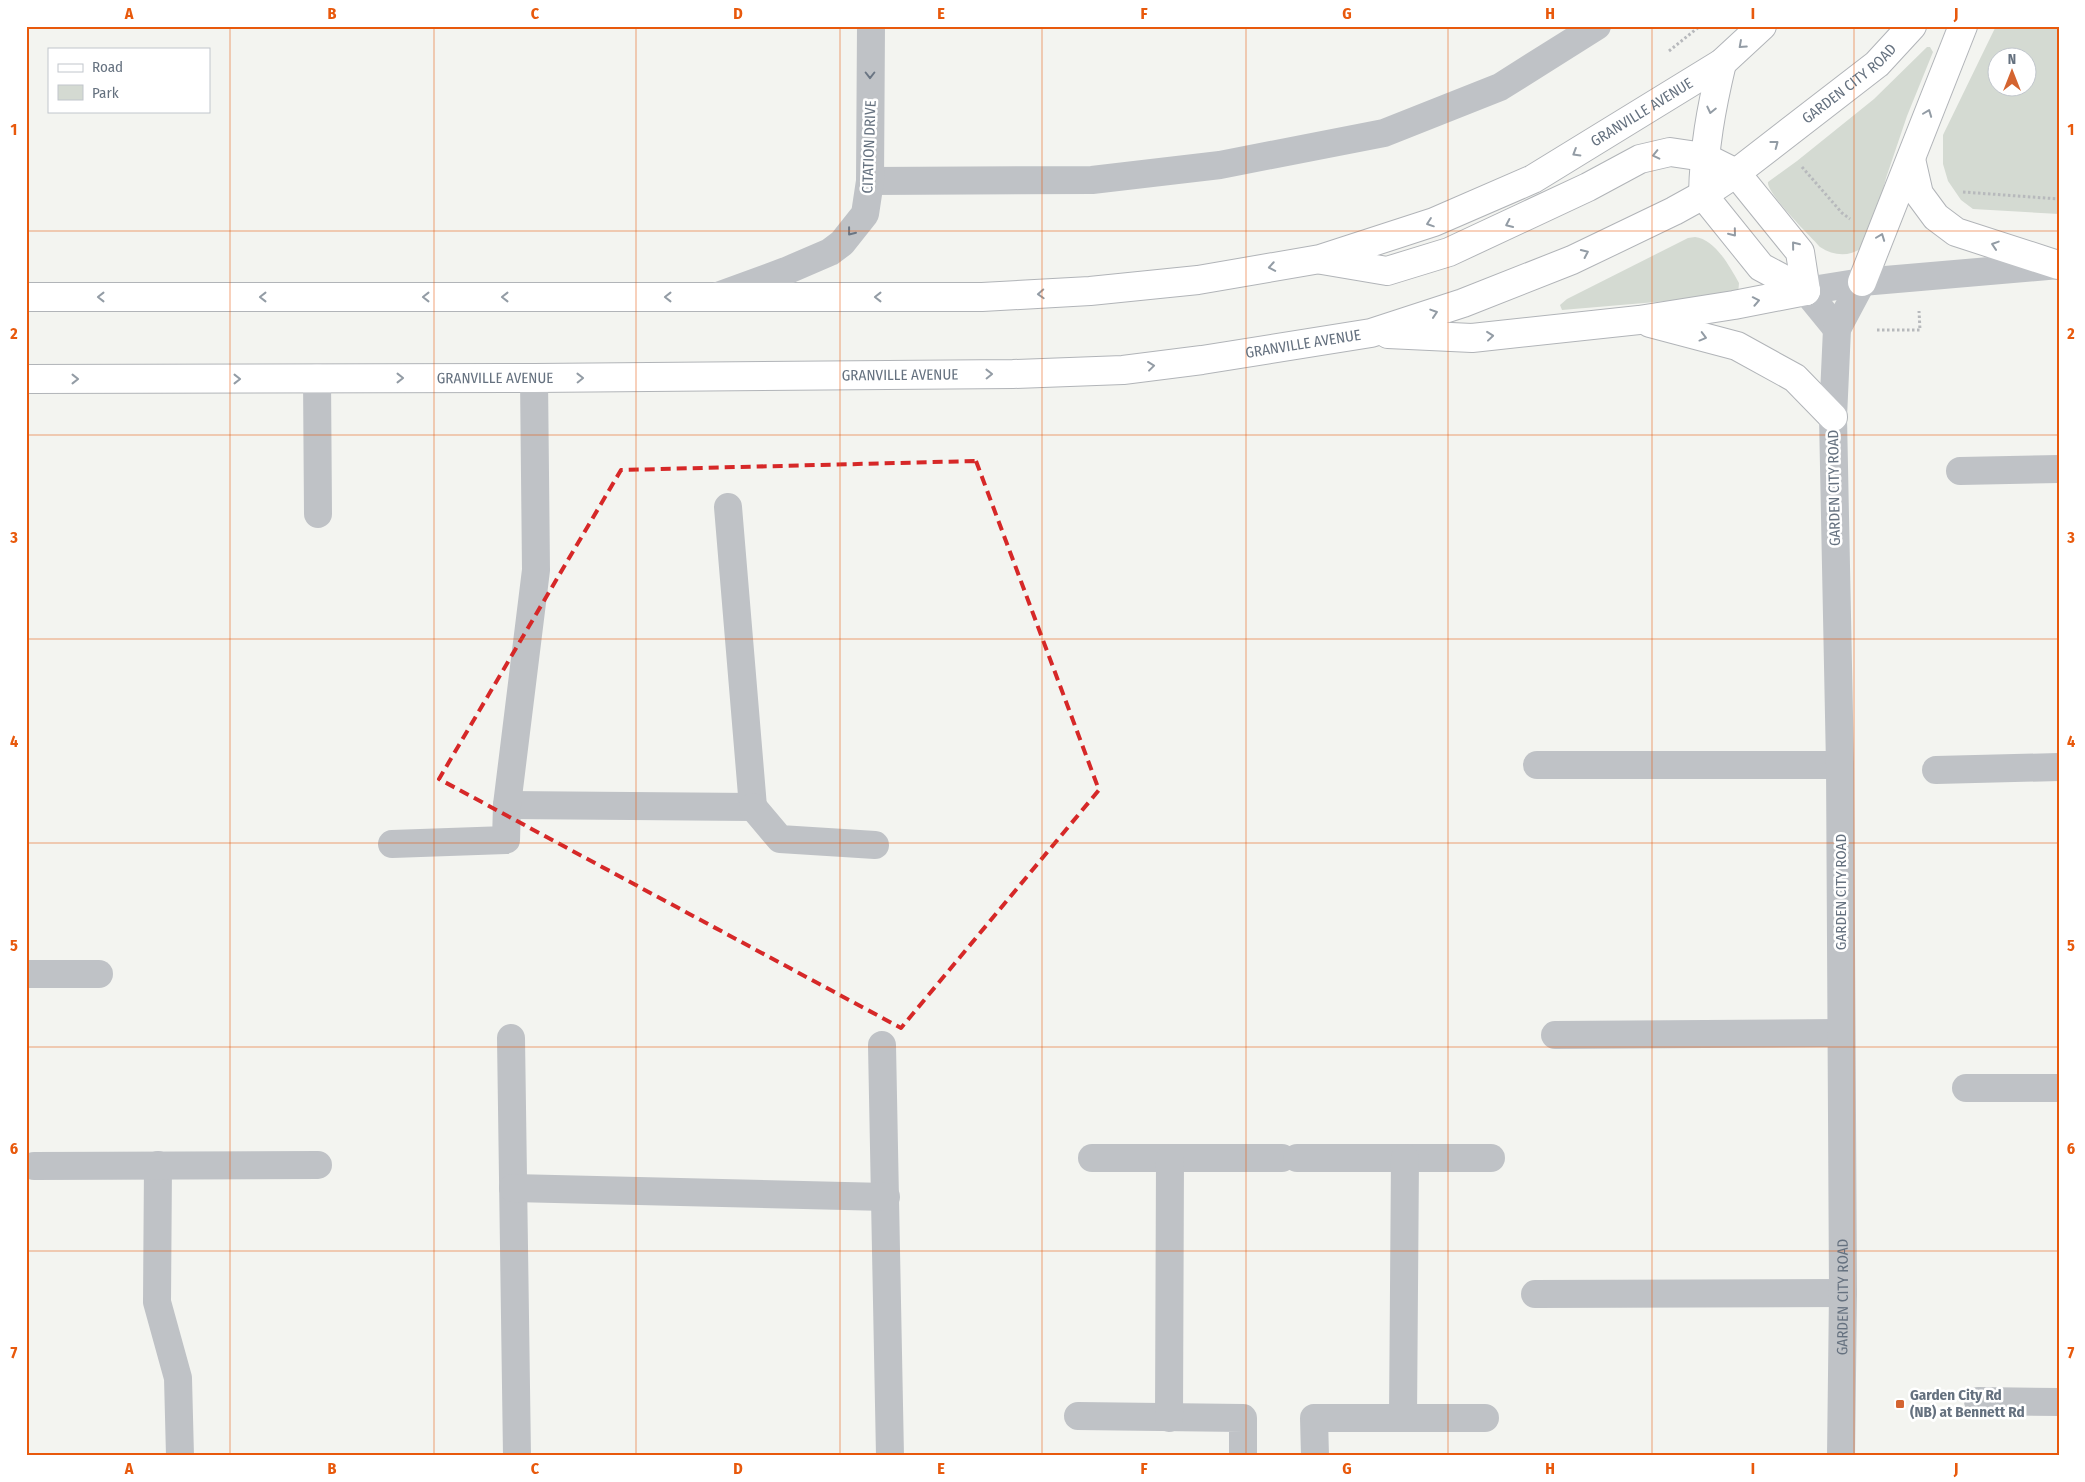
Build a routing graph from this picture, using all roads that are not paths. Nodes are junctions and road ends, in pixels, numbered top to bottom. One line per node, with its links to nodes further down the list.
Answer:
1 (871, 26): 10 (street, CITATION DRIVE, one-way to 10)
2 (1597, 26): 10 (street)
3 (1762, 26): 6 (main road, one-way to 6)
4 (1912, 26): 9 (main road, GARDEN CITY ROAD, one-way to 4)
5 (1963, 26): 8 (main road, one-way to 5)
6 (1722, 63): 7 (main road, one-way to 7); 12 (main road, GRANVILLE AVENUE, one-way to 12)
7 (1704, 157): 9 (main road); 11 (main road); 12 (main road, one-way to 12)
8 (1911, 159): 13 (main road, one-way to 8); 14 (main road, one-way to 8)
9 (1736, 173): 11 (main road, GRANVILLE AVENUE); 15 (main road, one-way to 9)
10 (870, 180): 17 (street, CITATION DRIVE, one-way to 17)
11 (1703, 195): 15 (main road, one-way to 15); 20 (main road, GRANVILLE AVENUE, one-way to 11)
12 (1320, 259): 17 (main road, GRANVILLE AVENUE, one-way to 17)
13 (2058, 265): 14 (street)
14 (1862, 282): 15 (street); 19 (street, GARDEN CITY ROAD)
15 (1806, 291): 18 (main road, one-way to 15); 19 (street)
16 (26, 297): 17 (main road, GRANVILLE AVENUE, one-way to 16)
17 (717, 297)
18 (1639, 320): 20 (main road, one-way to 18); 24 (main road, one-way to 24)
19 (1837, 329): 24 (street, GARDEN CITY ROAD)
20 (1371, 333): 22 (main road, GRANVILLE AVENUE, one-way to 20)
21 (317, 378): 22 (main road, GRANVILLE AVENUE, one-way to 22); 23 (main road, GRANVILLE AVENUE, one-way to 21); 28 (street)
22 (534, 378): 33 (street)
23 (26, 379)
24 (1833, 417): 30 (street, GARDEN CITY ROAD)
25 (2059, 469): 26 (street)
26 (1960, 471)
27 (728, 508): 34 (street)
28 (318, 514)
29 (1537, 765): 30 (street)
30 (1840, 765): 39 (street, GARDEN CITY ROAD)
31 (2059, 767): 32 (street)
32 (1936, 770)
33 (507, 805): 34 (street); 35 (street)
34 (753, 807): 36 (street)
35 (392, 844)
36 (875, 845)
37 (26, 974): 38 (street)
38 (99, 974)
39 (1842, 1033): 40 (street); 54 (street, GARDEN CITY ROAD)
40 (1556, 1035)
41 (511, 1038): 52 (street)
42 (882, 1045): 53 (street)
43 (1966, 1088): 44 (street)
44 (2059, 1088)
45 (1092, 1158): 48 (street)
46 (1405, 1158): 47 (street); 48 (street); 60 (street)
47 (1491, 1158)
48 (1170, 1159): 59 (street)
49 (158, 1165): 50 (street); 51 (street); 62 (street)
50 (318, 1165)
51 (34, 1166)
52 (513, 1188): 53 (street); 63 (street)
53 (886, 1197): 64 (street)
54 (1843, 1293): 55 (street); 67 (street, GARDEN CITY ROAD)
55 (1535, 1294)
56 (1978, 1402): 57 (street)
57 (2059, 1402)
58 (1078, 1416): 59 (street)
59 (1169, 1418): 65 (street)
60 (1403, 1418): 61 (street); 66 (street)
61 (1485, 1418)
62 (180, 1456)
63 (517, 1456)
64 (890, 1456)
65 (1243, 1456)
66 (1315, 1456)
67 (1841, 1456)

